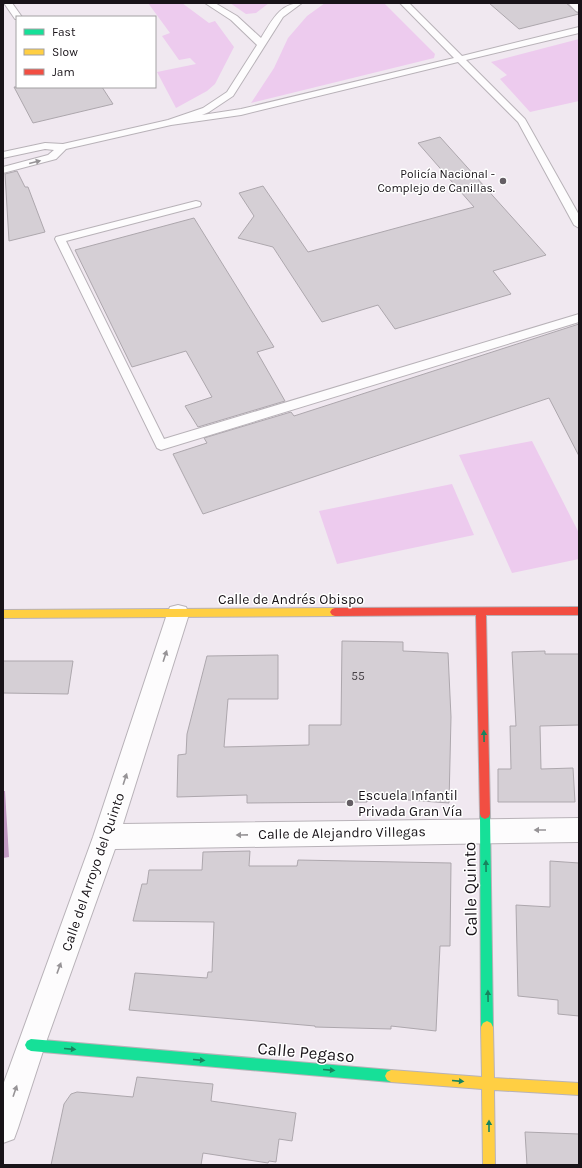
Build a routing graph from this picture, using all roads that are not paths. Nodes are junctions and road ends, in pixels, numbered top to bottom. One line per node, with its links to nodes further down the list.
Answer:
1 (8, 3): 7 (lane)
2 (209, 3): 9 (lane)
3 (298, 3): 9 (lane)
4 (404, 3): 10 (lane)
5 (572, 3): 6 (lane)
6 (579, 9)
7 (17, 16)
8 (579, 30): 10 (lane)
9 (262, 44): 11 (lane)
10 (460, 59): 11 (lane); 16 (lane)
11 (171, 122): 12 (lane)
12 (63, 147): 13 (lane); 14 (lane, one-way to 12)
13 (3, 155)
14 (3, 170)
15 (196, 204): 17 (lane)
16 (579, 225)
17 (579, 318)
18 (579, 611): 19 (street, Calle de Andrés Obispo)
19 (481, 612): 21 (street, Calle de Andrés Obispo); 23 (street, Calle Quinto, one-way to 19)
20 (3, 614): 21 (street, Calle de Andrés Obispo)
21 (178, 614): 24 (street, Calle del Arroyo del Quinto, one-way to 21)
22 (579, 830): 23 (street, Calle de Alejandro Villegas, one-way to 23)
23 (485, 831): 24 (street, Calle de Alejandro Villegas, one-way to 24); 26 (street, Calle Quinto, one-way to 23)
24 (106, 837): 25 (street, Calle del Arroyo del Quinto, one-way to 24)
25 (31, 1045): 26 (street, Calle Pegaso, one-way to 26); 28 (street, Calle del Arroyo del Quinto, one-way to 25)
26 (489, 1084): 27 (street, Calle Pegaso); 29 (street, Calle Quinto, one-way to 26)
27 (579, 1090)
28 (3, 1128)
29 (489, 1165)

